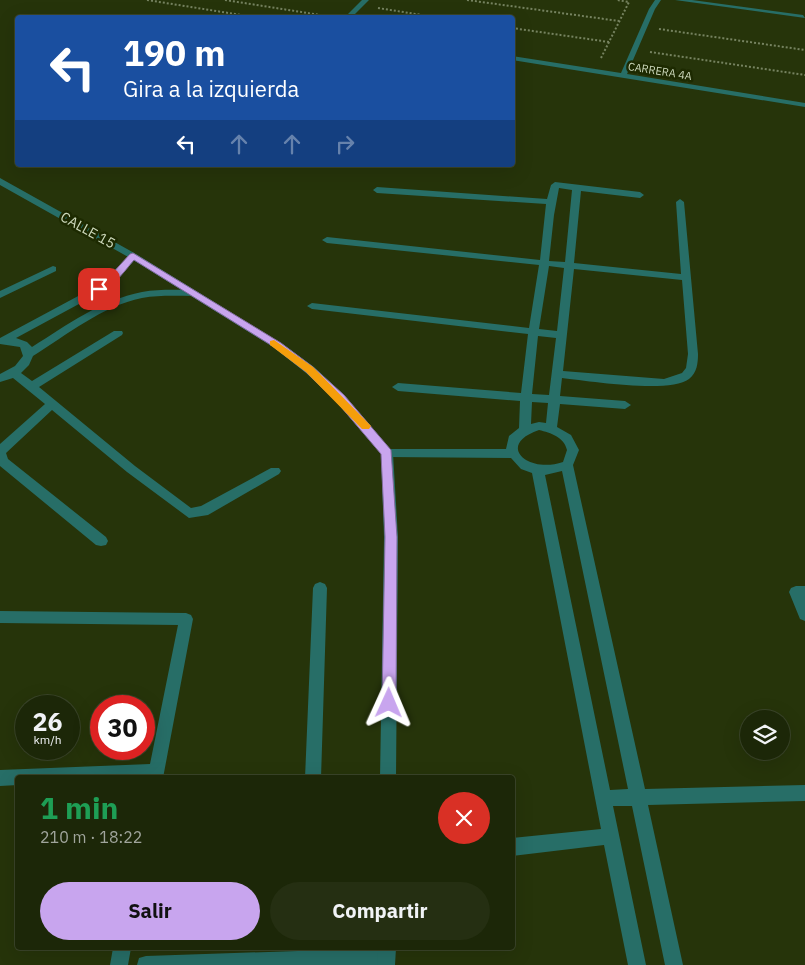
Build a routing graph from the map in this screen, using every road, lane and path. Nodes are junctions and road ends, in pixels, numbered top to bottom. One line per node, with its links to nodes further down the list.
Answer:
1 (147, 0): 9 (path)
2 (225, 0): 10 (path)
3 (366, 0): 8 (street)
4 (467, 0): 14 (path)
5 (617, 0): 14 (path)
6 (658, 0): 15 (street)
7 (678, 0): 13 (street)
8 (360, 6): 11 (street); 12 (path)
9 (241, 15)
10 (319, 15)
11 (350, 15)
12 (421, 15)
13 (803, 16)
14 (619, 21): 17 (path)
15 (644, 27): 18 (street); 19 (path)
16 (515, 28): 17 (path)
17 (609, 42): 21 (path)
18 (634, 50): 22 (path); 23 (street)
19 (805, 50)
20 (515, 58): 21 (street, CARRERA 4A)
21 (595, 71): 23 (street, CARRERA 4A)
22 (805, 75)
23 (623, 76): 24 (street, CARRERA 4A)
24 (805, 105)
25 (0, 181): 32 (street, CALLE 15)
26 (577, 187): 28 (street); 29 (street); 34 (street)
27 (377, 190): 29 (street)
28 (640, 195)
29 (550, 202): 33 (street)
30 (680, 202): 36 (street)
31 (327, 240): 33 (street)
32 (133, 256): 37 (street, CALLE 15); 43 (street)
33 (544, 263): 34 (street); 40 (street)
34 (569, 265): 36 (street); 42 (street)
35 (53, 269): 38 (street)
36 (687, 278): 46 (street)
37 (193, 293): 44 (street); 57 (street, CALLE 15)
38 (0, 295)
39 (312, 306): 40 (street)
40 (532, 331): 42 (street); 50 (street)
41 (118, 333): 48 (street)
42 (562, 335): 46 (street)
43 (2, 340): 44 (street)
44 (29, 354): 45 (street)
45 (14, 373): 47 (street); 48 (street)
46 (556, 374): 51 (street)
47 (0, 378)
48 (31, 387): 52 (street)
49 (398, 387): 50 (street)
50 (525, 397): 51 (street); 55 (street)
51 (555, 398): 53 (street); 54 (street)
52 (52, 404): 56 (street); 60 (street)
53 (625, 405)
54 (551, 428): 55 (street); 59 (street)
55 (525, 429): 58 (street)
56 (0, 452): 62 (street)
57 (387, 453): 58 (street); 69 (street)
58 (513, 454): 61 (street)
59 (567, 465): 61 (street); 73 (street)
60 (275, 471)
61 (538, 471): 74 (street)
62 (100, 541)
63 (320, 588): 68 (street)
64 (805, 592): 65 (street)
65 (805, 615)
66 (0, 617): 67 (street)
67 (156, 775)
68 (313, 775)
69 (388, 775)
70 (0, 778): 71 (street)
71 (15, 778)
72 (805, 793): 73 (street)
73 (638, 797): 74 (street); 83 (street)
74 (604, 798): 75 (street)
75 (611, 836): 76 (street); 82 (street)
76 (515, 847)
77 (122, 950): 80 (street)
78 (306, 953): 79 (street); 81 (street)
79 (387, 956)
80 (119, 965)
81 (146, 965)
82 (637, 965)
83 (674, 965)

